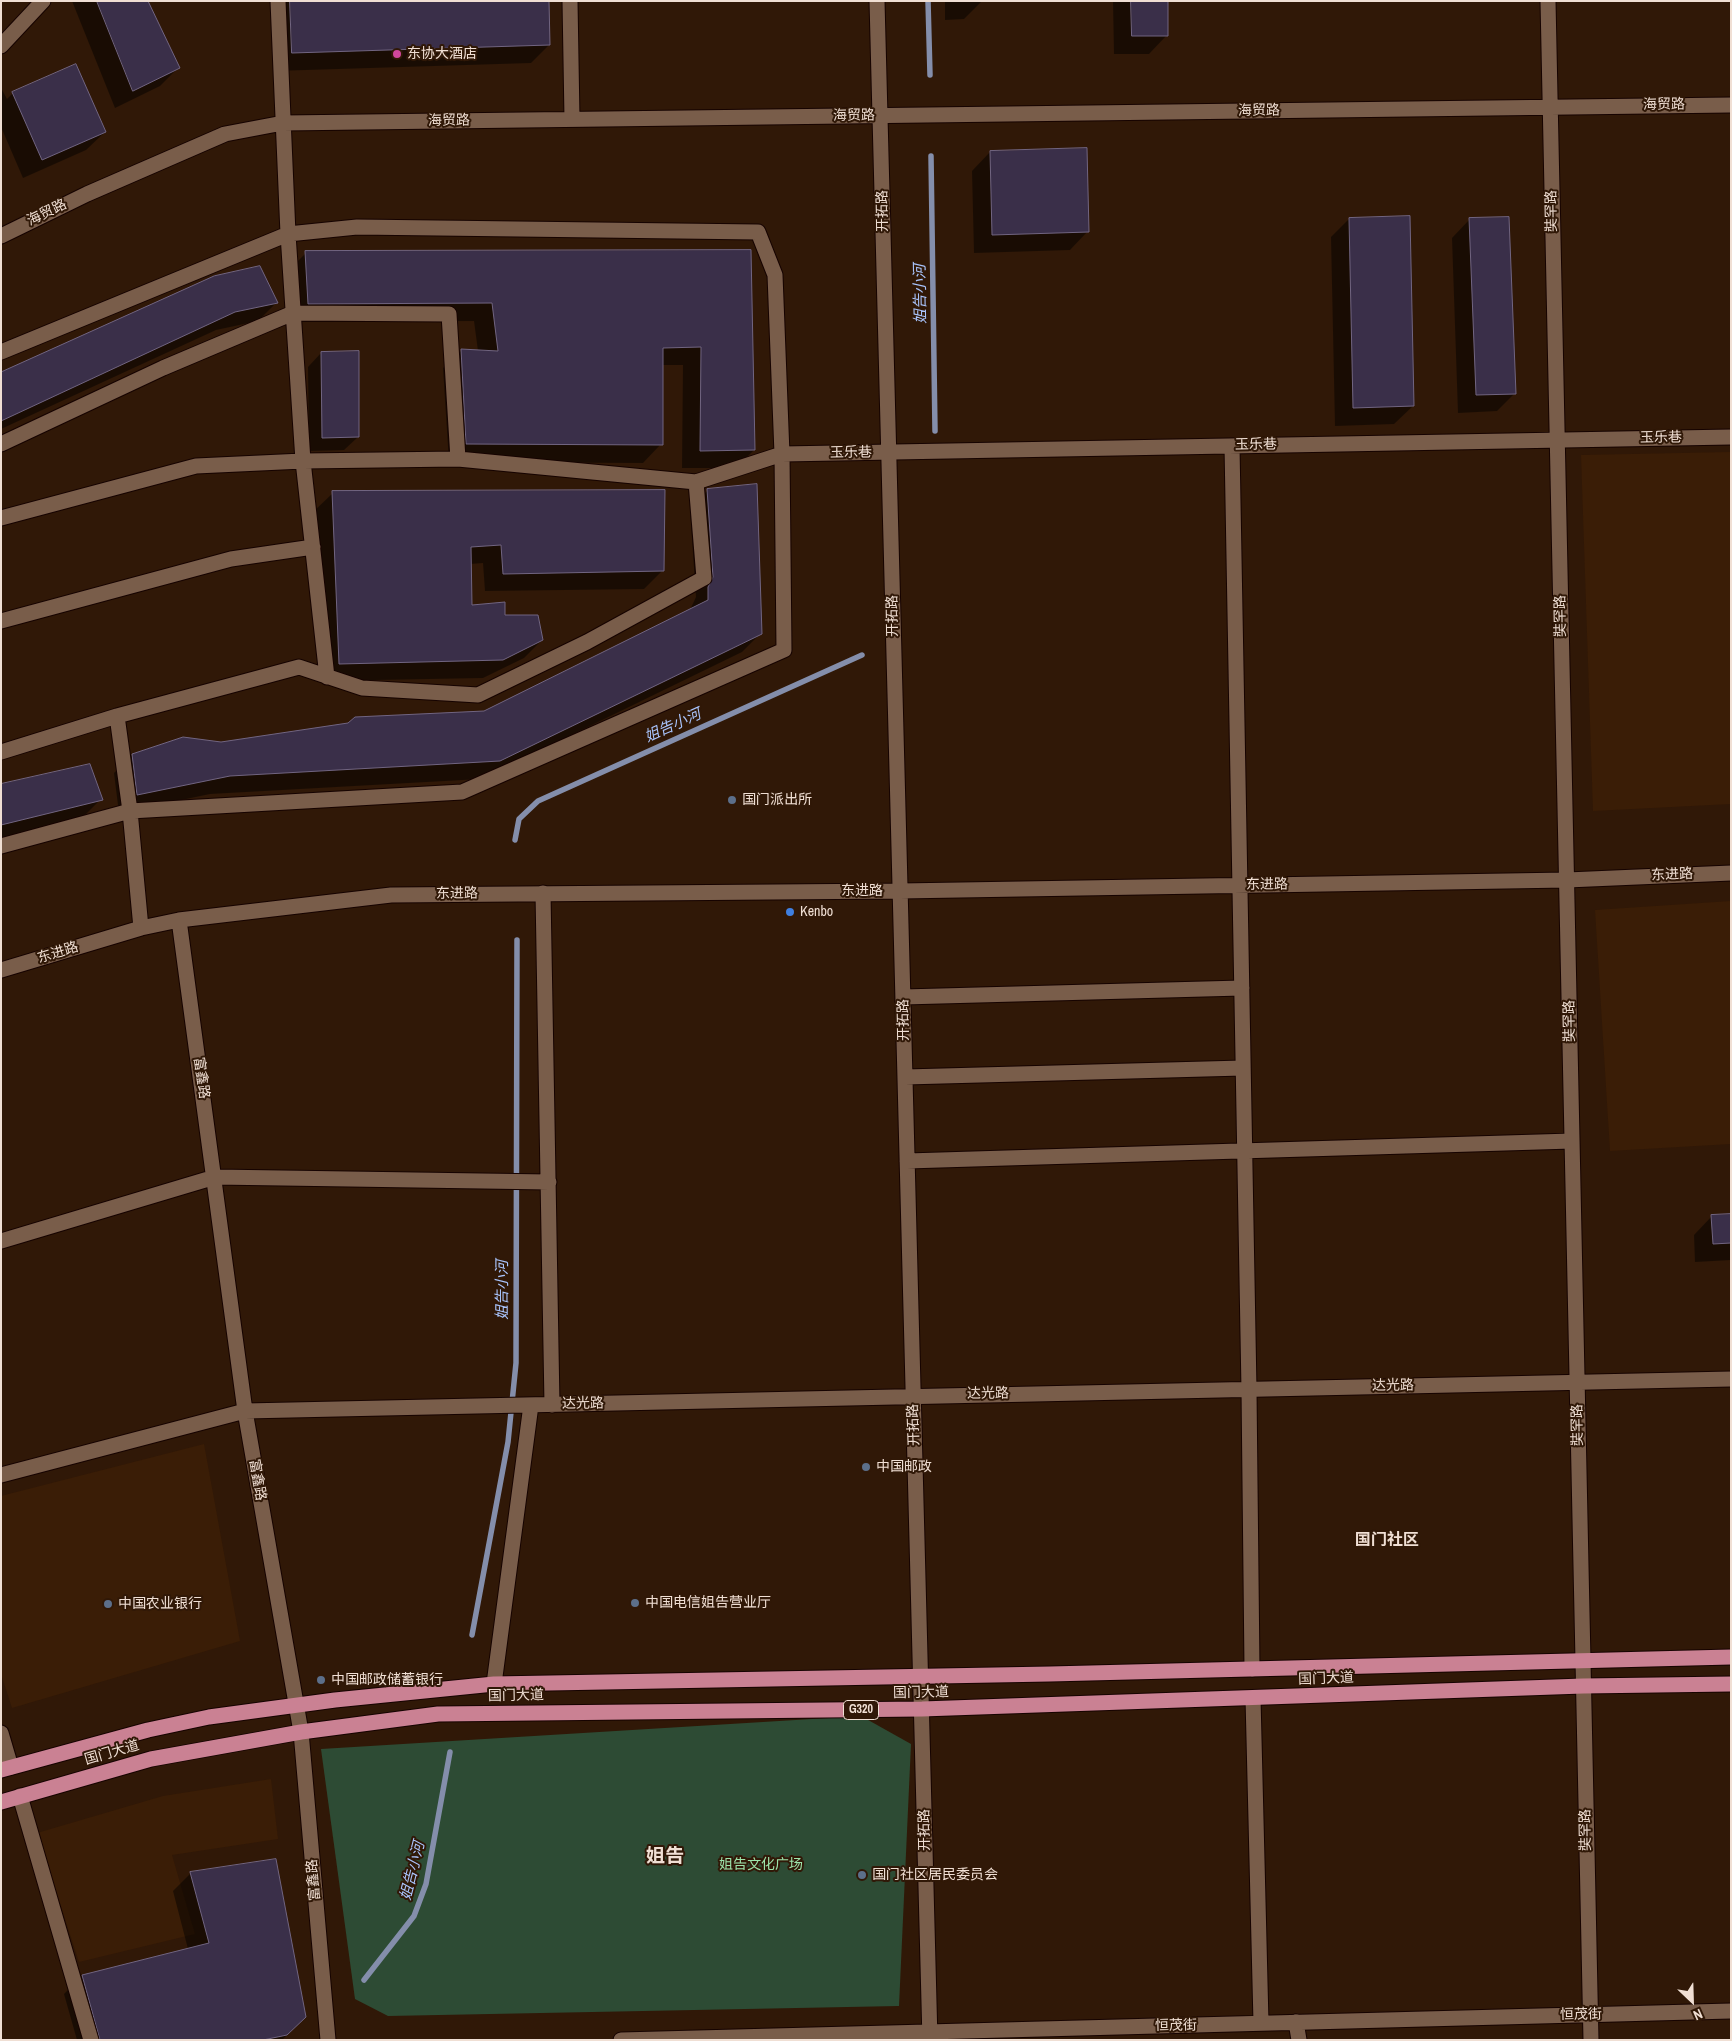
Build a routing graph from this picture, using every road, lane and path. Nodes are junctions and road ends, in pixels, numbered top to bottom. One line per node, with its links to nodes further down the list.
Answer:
1 (43, 1): 6 (street)
2 (278, 1): 11 (street)
3 (570, 1): 10 (street)
4 (877, 1): 9 (street, 开拓路)
5 (1548, 1): 8 (street, 奘罕路)
6 (1, 46)
7 (1731, 105): 8 (street, 海贸路)
8 (1550, 107): 9 (street, 海贸路); 17 (street, 奘罕路)
9 (880, 116): 10 (street, 海贸路); 20 (street, 开拓路)
10 (572, 119): 11 (street, 海贸路)
11 (283, 123): 12 (street); 13 (street, 海贸路)
12 (288, 234): 14 (street); 15 (street); 21 (street)
13 (1, 236)
14 (293, 313): 18 (street); 22 (street); 23 (street)
15 (1, 352)
16 (1731, 437): 17 (street, 玉乐巷)
17 (1557, 440): 19 (street, 玉乐巷); 34 (street, 奘罕路)
18 (1, 444)
19 (1232, 446): 20 (street, 玉乐巷); 35 (street)
20 (889, 452): 21 (street, 玉乐巷); 36 (street, 开拓路)
21 (782, 454): 24 (street, 玉乐巷); 31 (street)
22 (458, 459): 23 (street); 24 (street)
23 (303, 461): 25 (street); 26 (street)
24 (696, 482): 28 (street)
25 (1, 518)
26 (312, 547): 27 (street); 28 (street)
27 (1, 620)
28 (327, 677): 29 (street)
29 (117, 716): 30 (street); 31 (street)
30 (1, 752)
31 (130, 811): 32 (street); 39 (street)
32 (1, 846)
33 (1731, 873): 34 (street, 东进路)
34 (1567, 880): 35 (street, 东进路); 45 (street, 奘罕路)
35 (1240, 886): 36 (street, 东进路); 41 (street)
36 (900, 891): 37 (street, 东进路); 42 (street, 开拓路)
37 (543, 893): 38 (street, 东进路); 49 (street)
38 (179, 920): 39 (street, 东进路); 48 (street, 富鑫路)
39 (141, 928): 40 (street, 东进路)
40 (1, 970)
41 (1242, 988): 42 (street); 43 (street)
42 (903, 997): 44 (street, 开拓路)
43 (1243, 1068): 44 (street); 46 (street)
44 (905, 1077): 47 (street, 开拓路)
45 (1572, 1141): 46 (street); 52 (street, 奘罕路)
46 (1245, 1151): 47 (street); 53 (street)
47 (907, 1161): 54 (street, 开拓路)
48 (215, 1177): 49 (street); 50 (street); 57 (street, 富鑫路)
49 (550, 1182): 56 (street)
50 (1, 1241)
51 (1731, 1379): 52 (street, 达光路)
52 (1577, 1382): 53 (street, 达光路); 60 (street, 奘罕路)
53 (1249, 1390): 54 (street, 达光路); 61 (street)
54 (913, 1396): 56 (street, 达光路); 62 (street, 开拓路)
55 (528, 1405): 56 (street, 达光路); 57 (street, 达光路); 63 (street)
56 (552, 1405)
57 (245, 1411): 58 (street, 达光路); 67 (street, 富鑫路)
58 (1, 1475)
59 (1731, 1657): 60 (highway, 国门大道)
60 (1583, 1661): 61 (highway, 国门大道); 65 (street, 奘罕路)
61 (1252, 1669): 62 (highway, 国门大道)
62 (921, 1676): 63 (highway, 国门大道); 68 (street, 开拓路)
63 (494, 1684): 67 (highway, 国门大道)
64 (1731, 1684): 65 (highway, 国门大道 / G320)
65 (1583, 1686): 66 (highway, 国门大道 / G320); 75 (street, 奘罕路)
66 (1253, 1698): 68 (highway, 国门大道 / G320); 77 (street)
67 (296, 1705): 69 (street, 富鑫路); 71 (highway, 国门大道)
68 (922, 1709): 69 (highway, 国门大道 / G320); 78 (street, 开拓路)
69 (301, 1732): 72 (highway, 国门大道 / G320); 80 (street, 富鑫路)
70 (1, 1733): 71 (street)
71 (6, 1768)
72 (20, 1796): 73 (highway, 国门大道 / G320); 79 (street)
73 (1, 1802)
74 (1731, 2011): 75 (street, 恒茂街)
75 (1591, 2015): 76 (street, 恒茂街); 83 (street, 奘罕路)
76 (1296, 2022): 77 (street, 恒茂街); 82 (street)
77 (1261, 2024): 78 (street, 恒茂街)
78 (930, 2036): 81 (street, 恒茂街)
79 (91, 2040)
80 (328, 2040)
81 (621, 2040)
82 (1300, 2040)
83 (1591, 2040)

